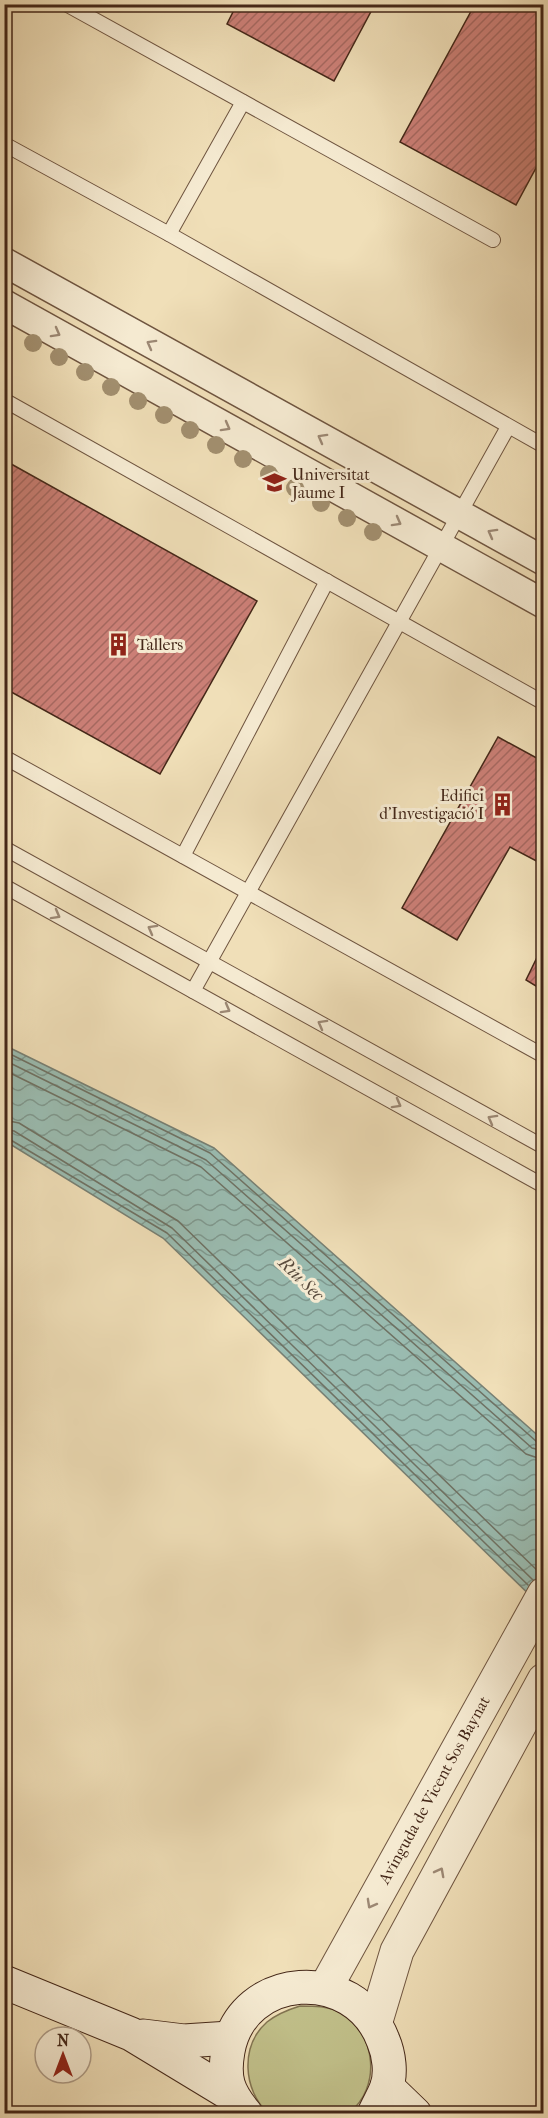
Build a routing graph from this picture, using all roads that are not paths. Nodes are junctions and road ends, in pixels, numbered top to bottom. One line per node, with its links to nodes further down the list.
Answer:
1 (66, 4): 2 (lane)
2 (243, 102): 4 (lane); 5 (lane)
3 (4, 144): 4 (lane)
4 (170, 234): 9 (lane)
5 (493, 240)
6 (4, 262): 11 (street, one-way to 6)
7 (4, 304): 12 (street, one-way to 12)
8 (4, 400): 14 (lane)
9 (508, 427): 10 (lane); 11 (lane)
10 (543, 446)
11 (460, 515): 12 (lane); 13 (street, one-way to 11)
12 (441, 547): 15 (street); 16 (lane)
13 (543, 561)
14 (327, 581): 16 (lane); 20 (lane)
15 (543, 604)
16 (399, 622): 17 (lane); 22 (lane)
17 (543, 703)
18 (4, 757): 20 (lane)
19 (4, 848): 23 (lane, one-way to 19)
20 (183, 856): 22 (lane)
21 (4, 886): 24 (lane, one-way to 24)
22 (248, 892): 23 (lane); 25 (lane)
23 (210, 962): 24 (lane); 26 (lane, one-way to 23)
24 (193, 991): 27 (lane, one-way to 27)
25 (543, 1056)
26 (543, 1147)
27 (543, 1186)
28 (543, 1594): 31 (street, Avinguda de Vicent Sos Baynat, one-way to 31)
29 (543, 1681): 32 (street, one-way to 29)
30 (4, 1982): 33 (street)
31 (326, 1987): 32 (street); 34 (street)
32 (376, 2021): 35 (street)
33 (131, 2034): 34 (street); 36 (street)
34 (230, 2038): 36 (street)
35 (381, 2100): 37 (street)
36 (238, 2104)
37 (415, 2114)

